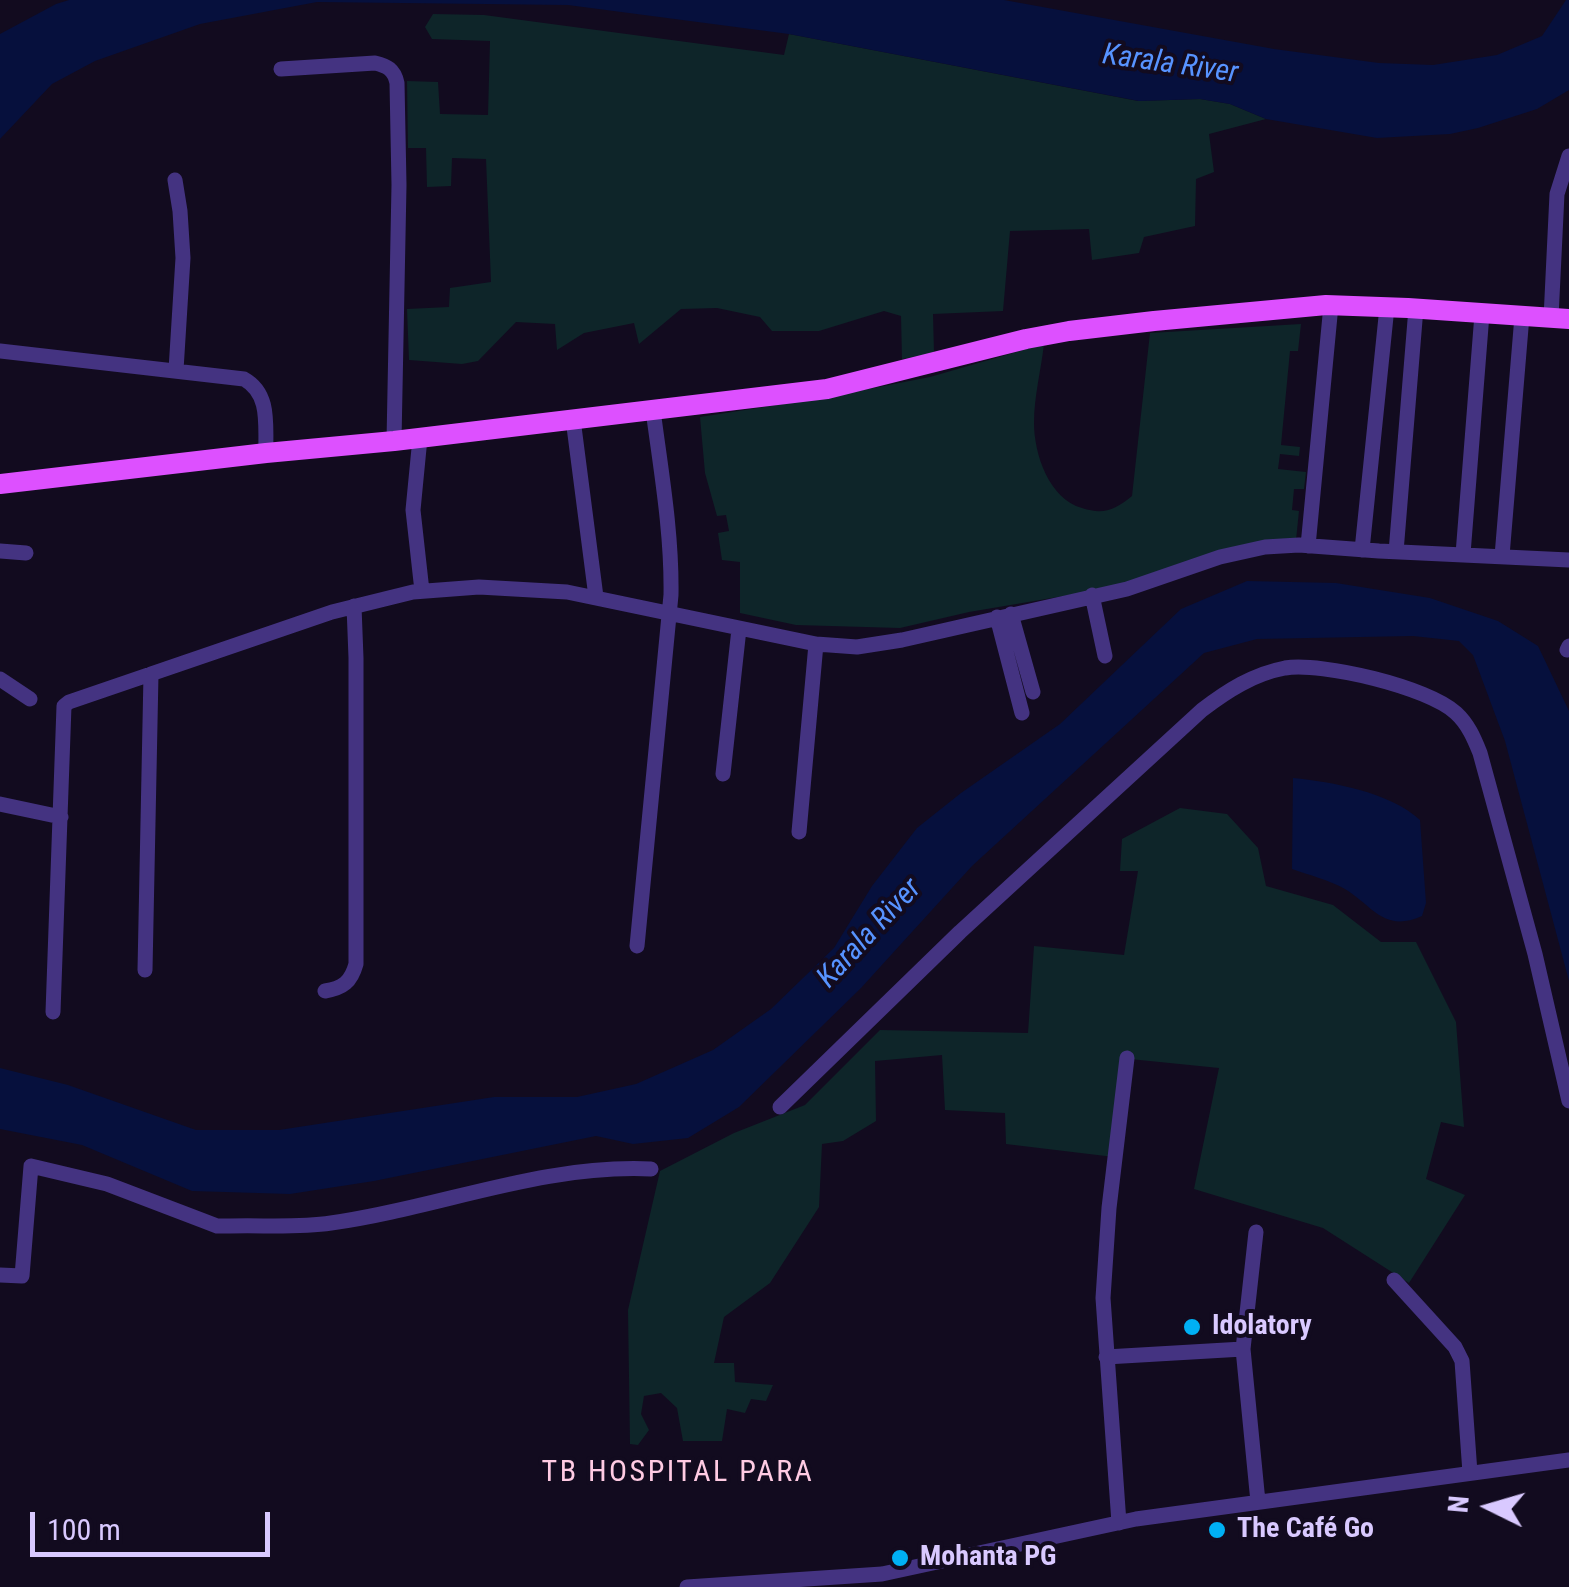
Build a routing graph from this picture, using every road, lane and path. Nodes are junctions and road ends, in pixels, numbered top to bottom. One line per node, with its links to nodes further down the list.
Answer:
1 (280, 70): 15 (street)
2 (1569, 156): 9 (street)
3 (176, 180): 11 (street)
4 (1331, 305): 5 (main road); 12 (main road); 18 (street)
5 (1386, 307): 6 (main road); 19 (street)
6 (1416, 308): 7 (main road); 21 (street)
7 (1482, 314): 8 (main road); 23 (street)
8 (1522, 316): 9 (main road); 24 (street)
9 (1560, 318)
10 (0, 351): 11 (street)
11 (176, 370): 16 (street)
12 (653, 410): 13 (main road); 30 (street)
13 (573, 419): 14 (main road); 27 (street)
14 (420, 438): 15 (main road); 26 (street)
15 (394, 441): 16 (main road)
16 (266, 453): 17 (main road)
17 (0, 484)
18 (1308, 546): 19 (street); 28 (street)
19 (1362, 550): 21 (street)
20 (0, 551): 22 (street)
21 (1396, 552): 23 (street)
22 (26, 553)
23 (1462, 554): 24 (street)
24 (1502, 556): 25 (street)
25 (1569, 560)
26 (422, 591): 27 (street); 29 (street)
27 (596, 596): 30 (street)
28 (1092, 596): 31 (street); 34 (street)
29 (354, 606): 35 (street); 46 (street)
30 (670, 614): 32 (street); 44 (street)
31 (1004, 615): 33 (street); 37 (street); 39 (street)
32 (739, 629): 33 (street); 40 (street)
33 (816, 644): 43 (street)
34 (1105, 656)
35 (152, 674): 42 (street); 45 (street)
36 (0, 679): 38 (street)
37 (1032, 692)
38 (30, 699)
39 (1022, 713)
40 (724, 774)
41 (0, 804): 42 (street)
42 (61, 817): 47 (street)
43 (799, 832)
44 (637, 946)
45 (145, 970)
46 (325, 991)
47 (53, 1012)
48 (1128, 1058): 56 (street)
49 (1569, 1101): 50 (street)
50 (780, 1107)
51 (651, 1169): 53 (street)
52 (1256, 1232): 55 (street)
53 (0, 1275)
54 (1394, 1280): 58 (street)
55 (1243, 1349): 56 (street); 59 (street)
56 (1106, 1357): 60 (street)
57 (1569, 1460): 58 (street)
58 (1470, 1472): 59 (street)
59 (1258, 1502): 60 (street)
60 (1119, 1522): 61 (street)
61 (687, 1587)

